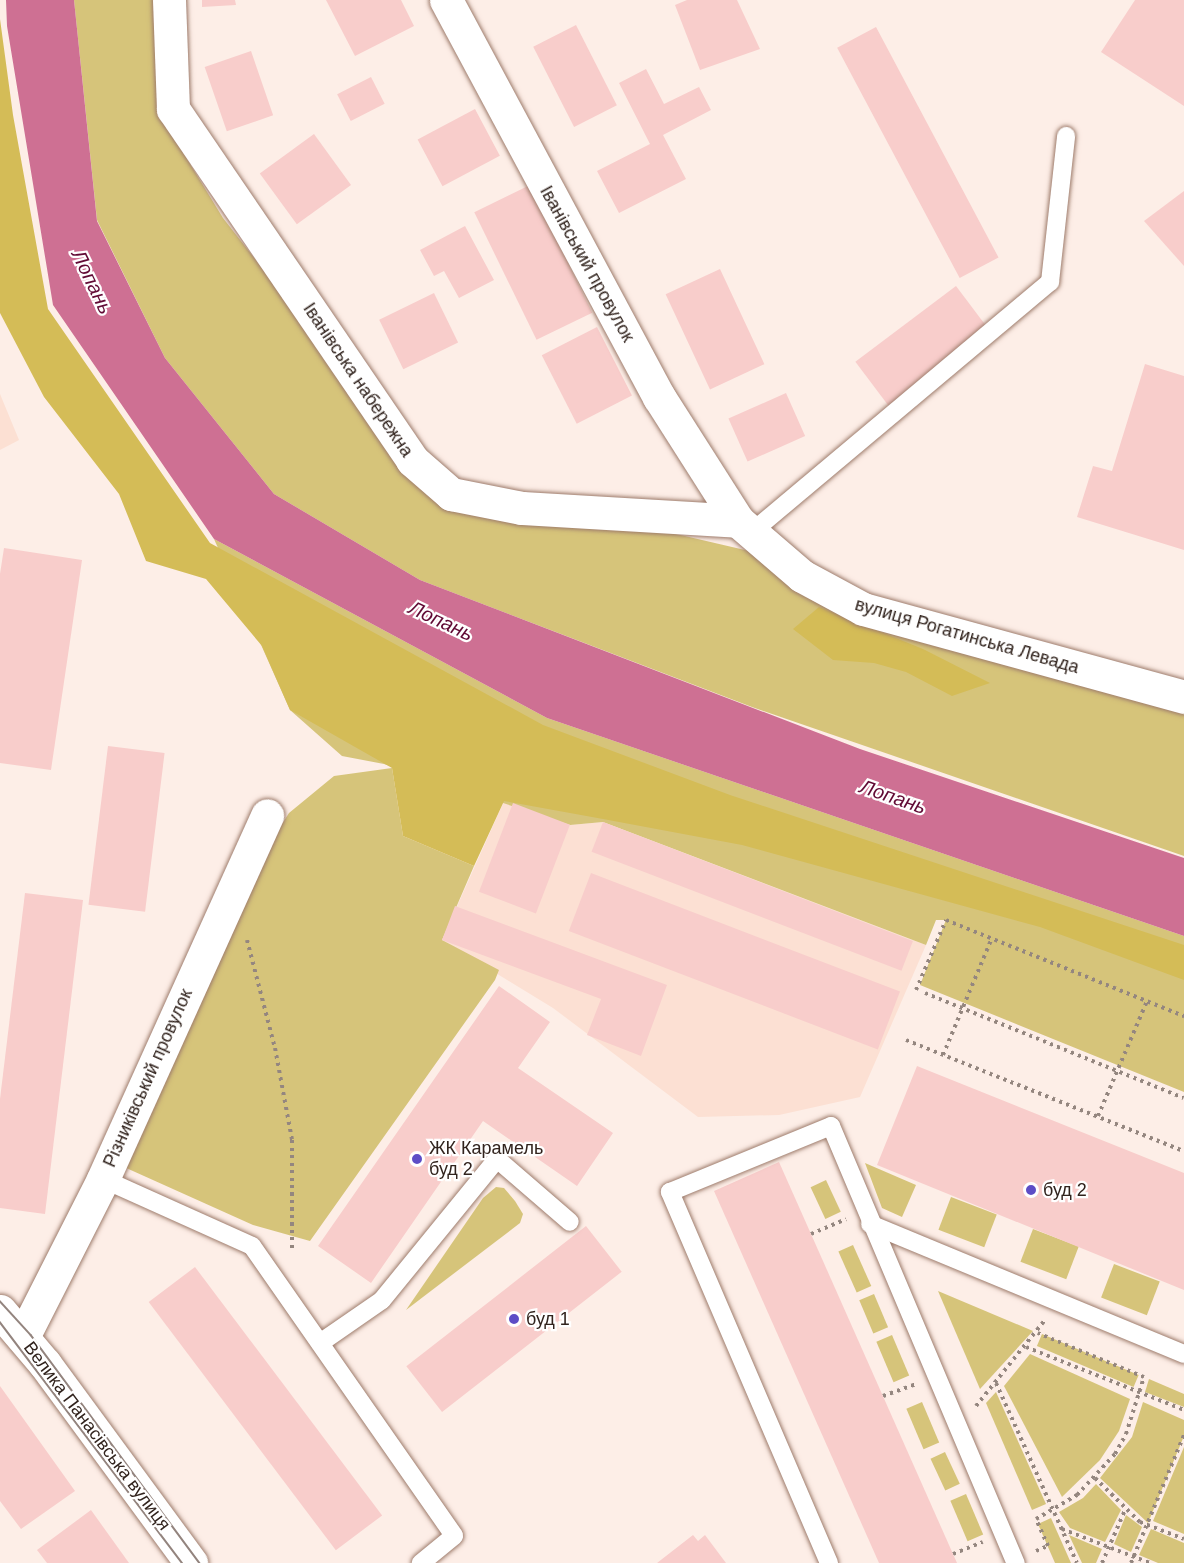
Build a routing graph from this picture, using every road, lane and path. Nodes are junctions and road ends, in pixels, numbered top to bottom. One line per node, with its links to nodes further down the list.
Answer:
1 (169, 0): 4 (street, Іванівська набережна)
2 (446, 0): 4 (street, Іванівський провулок)
3 (1066, 136): 4 (lane)
4 (745, 526): 5 (street, вулиця Рогатинська Левада)
5 (1184, 697)
6 (267, 815): 20 (street, Різниківський провулок)
7 (246, 937): 23 (path)
8 (992, 938): 9 (path); 11 (path); 12 (path)
9 (916, 990)
10 (925, 993): 12 (path)
11 (1146, 1001): 13 (path); 16 (path)
12 (963, 1009): 15 (path); 16 (path)
13 (1184, 1016)
14 (906, 1040): 15 (path)
15 (943, 1055): 18 (path)
16 (1117, 1071): 17 (path); 18 (path)
17 (1184, 1098)
18 (1097, 1117): 19 (path)
19 (1184, 1151)
20 (103, 1179): 27 (street, Різниківський провулок); 28 (lane)
21 (570, 1222): 28 (lane)
22 (870, 1224): 24 (lane); 36 (lane); 51 (lane)
23 (292, 1249)
24 (1055, 1300): 26 (path); 30 (lane)
25 (0, 1311): 27 (street, Велика Панасівська вулиця)
26 (1038, 1333): 29 (path); 33 (path)
27 (23, 1337): 49 (street, Велика Панасівська вулиця)
28 (320, 1343): 50 (lane)
29 (1026, 1347): 32 (path); 33 (path)
30 (1184, 1354)
31 (921, 1383): 34 (path)
32 (996, 1383): 36 (path); 39 (path)
33 (1139, 1392): 35 (path); 38 (path)
34 (883, 1396)
35 (1184, 1410)
36 (958, 1427): 48 (lane)
37 (1184, 1435): 41 (path)
38 (1095, 1478): 39 (path); 40 (path)
39 (1053, 1510): 42 (path); 48 (path)
40 (1125, 1510): 41 (path); 45 (path)
41 (1146, 1524): 44 (path); 47 (path)
42 (1062, 1528): 45 (path); 52 (path)
43 (990, 1539): 46 (path)
44 (1184, 1539)
45 (1109, 1547): 47 (path); 53 (path)
46 (953, 1554)
47 (1133, 1556): 54 (path); 55 (path)
48 (1016, 1562)
49 (191, 1563)
50 (421, 1563)
51 (829, 1563)
52 (1077, 1563)
53 (1102, 1563)
54 (1131, 1563)
55 (1150, 1563)

